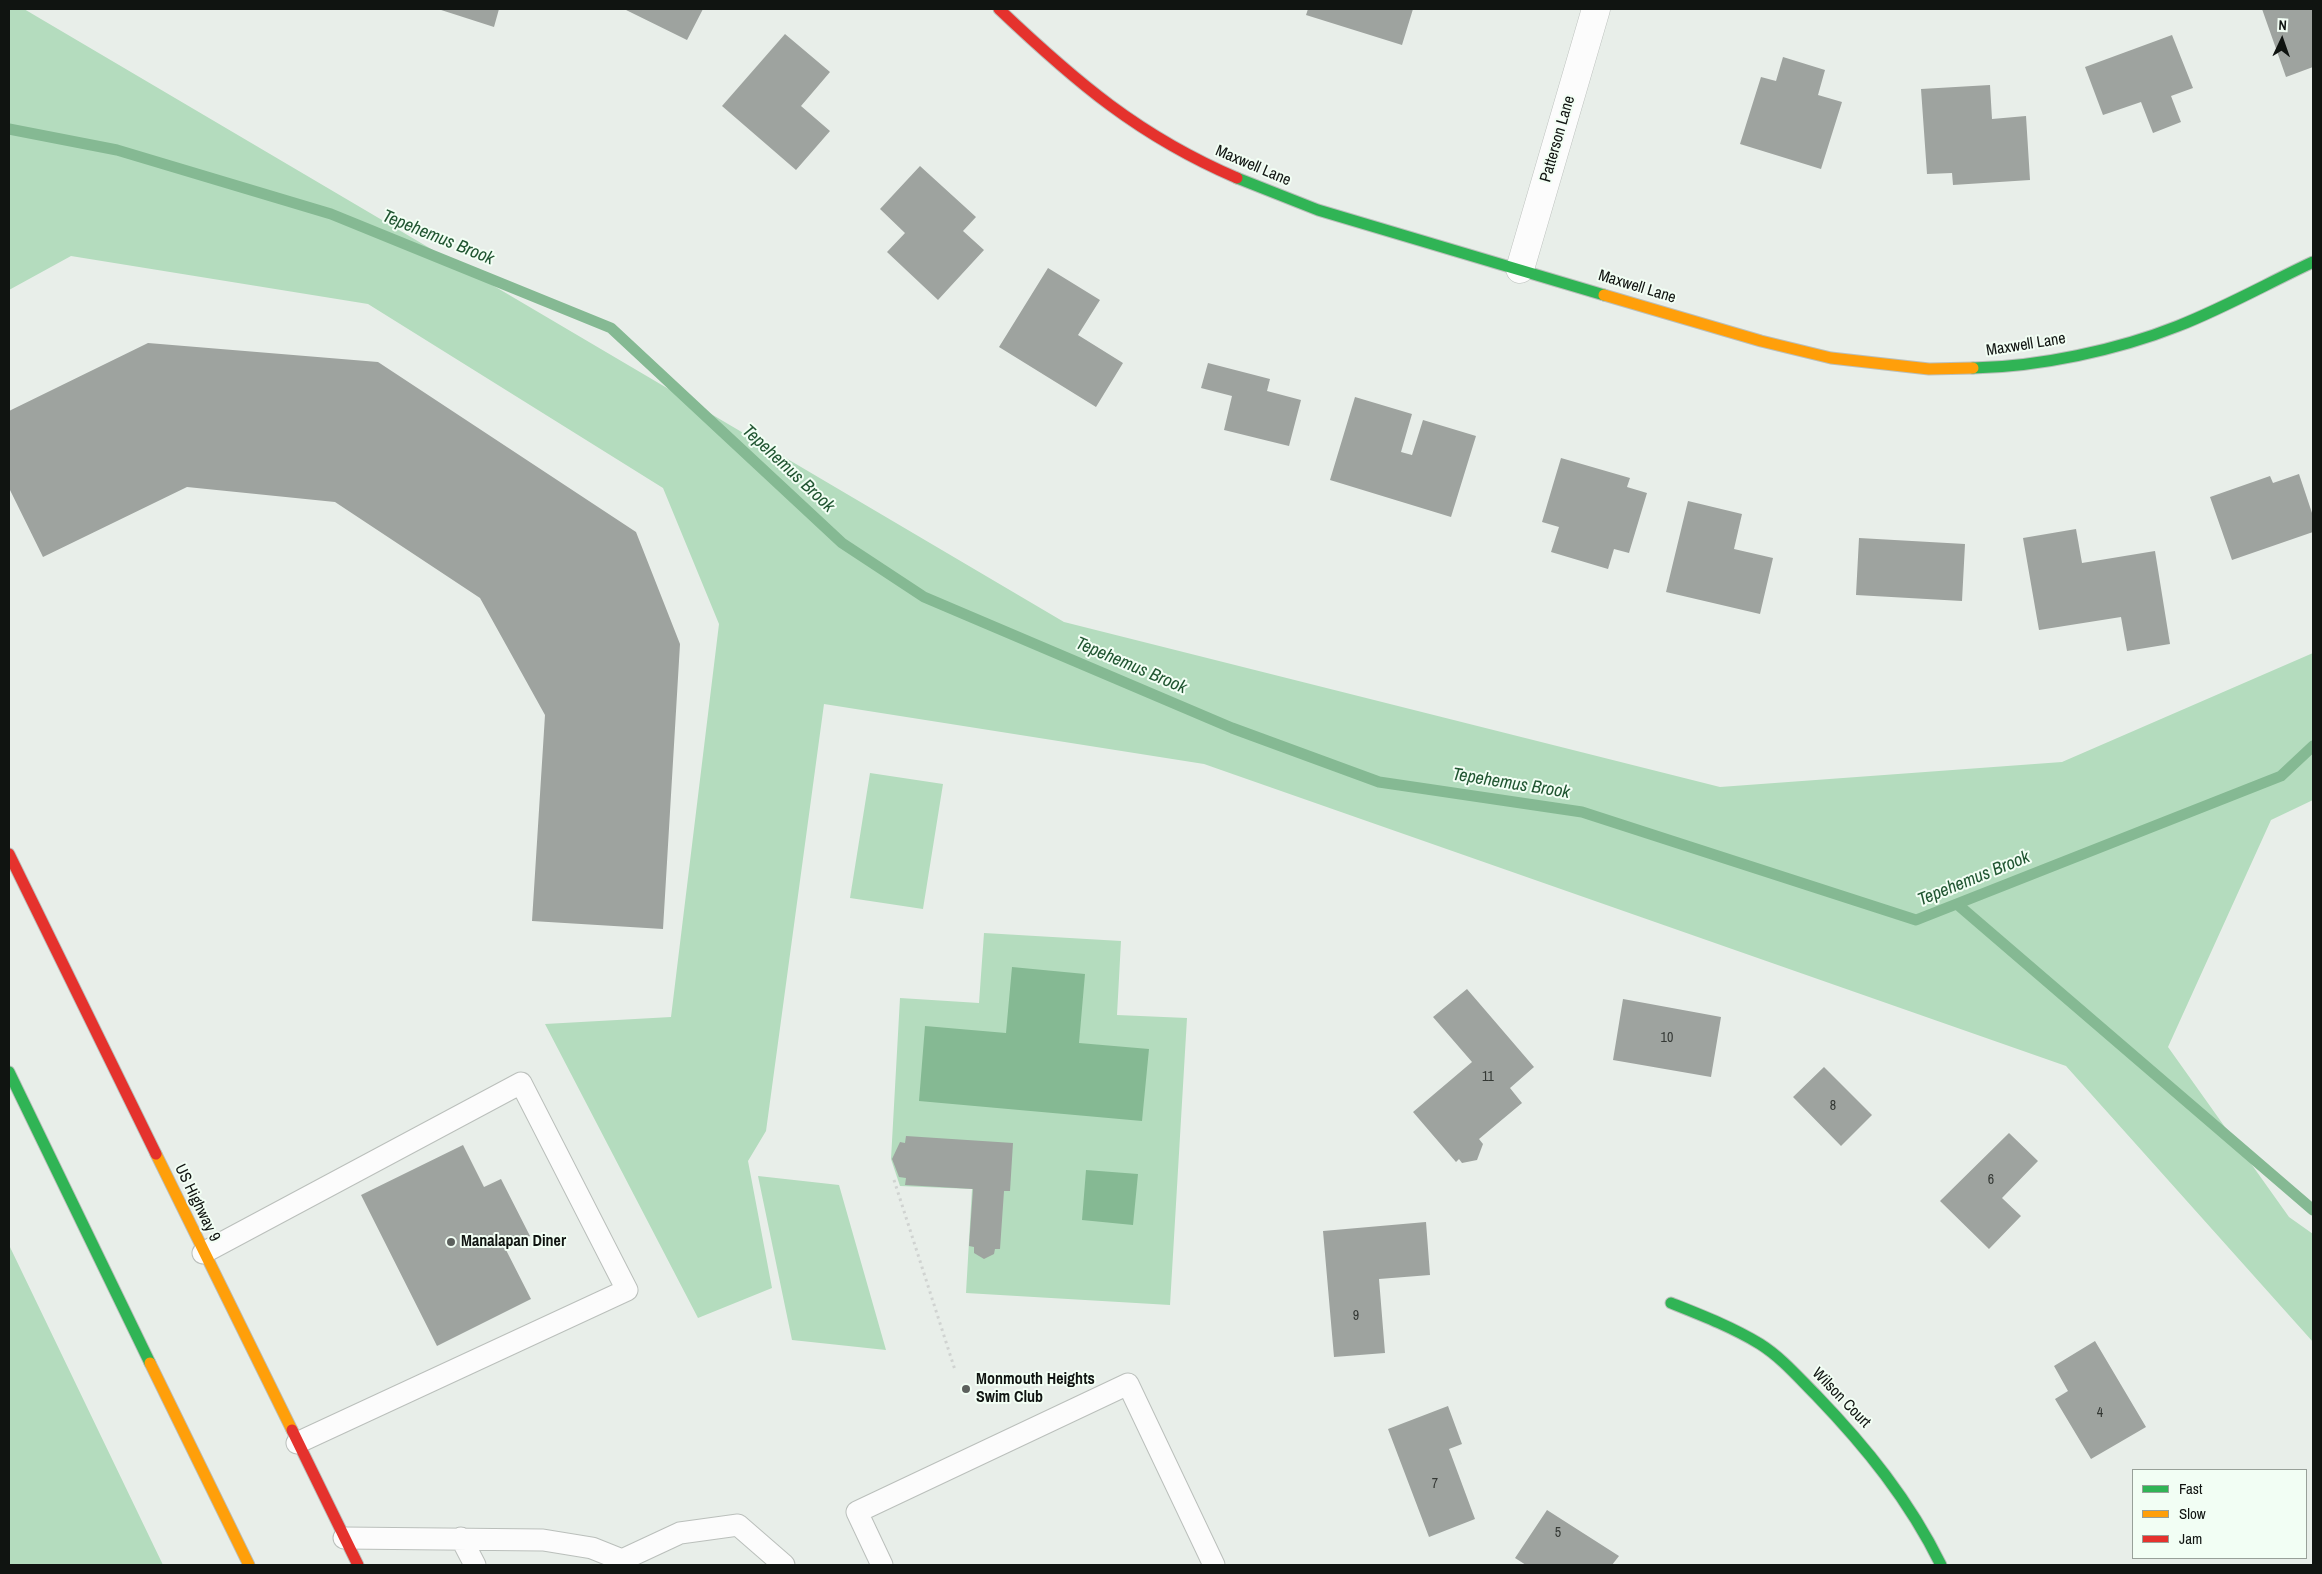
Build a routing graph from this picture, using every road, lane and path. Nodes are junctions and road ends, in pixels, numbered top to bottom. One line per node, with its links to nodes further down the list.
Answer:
1 (1000, 9): 4 (main road, Maxwell Lane)
2 (1596, 9): 4 (street, Patterson Lane)
3 (2313, 262): 4 (main road, Maxwell Lane)
4 (1520, 269)
5 (9, 854): 8 (main road, US Highway 9)
6 (9, 1072): 15 (main road)
7 (894, 1180): 10 (path)
8 (204, 1253): 11 (main road, US Highway 9); 11 (lane)
9 (1671, 1303): 21 (main road, Wilson Court)
10 (955, 1370)
11 (297, 1443): 12 (main road, US Highway 9)
12 (344, 1538): 13 (lane); 16 (main road, US Highway 9)
13 (462, 1538): 14 (lane); 17 (lane)
14 (623, 1563): 18 (lane)
15 (249, 1565)
16 (358, 1565)
17 (475, 1565)
18 (784, 1565)
19 (882, 1565): 20 (lane)
20 (1214, 1565)
21 (1941, 1565)

